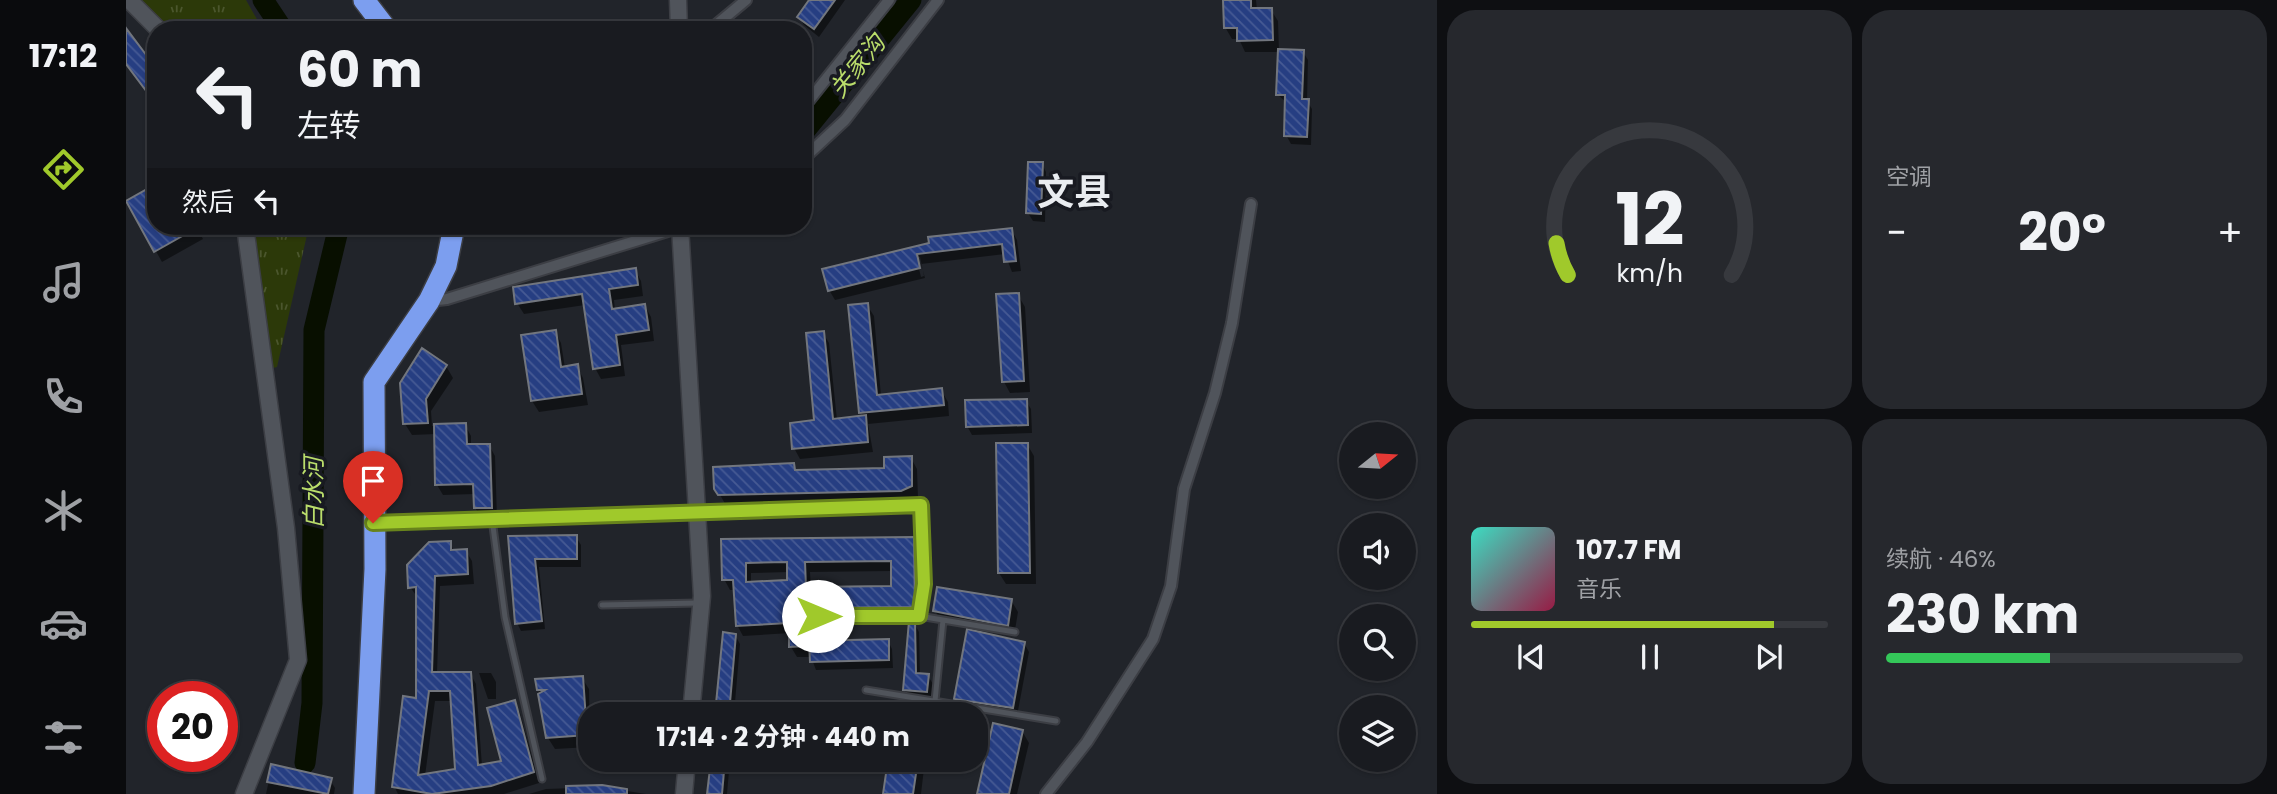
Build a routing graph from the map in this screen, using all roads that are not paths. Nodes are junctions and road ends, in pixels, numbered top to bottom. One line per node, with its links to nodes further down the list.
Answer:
1 (130, 0): 7 (street)
2 (364, 0): 8 (highway)
3 (677, 0): 9 (street)
4 (746, 0): 10 (street)
5 (889, 0): 11 (street)
6 (938, 0): 12 (street)
7 (150, 21)
8 (380, 21)
9 (679, 21)
10 (721, 21)
11 (812, 97)
12 (812, 151)
13 (1251, 204): 38 (street)
14 (246, 235): 35 (street)
15 (457, 235): 18 (highway)
16 (652, 235): 18 (street)
17 (682, 235): 20 (street)
18 (429, 301): 22 (highway)
19 (921, 505): 20 (street); 26 (lane)
20 (699, 512): 21 (street); 23 (street)
21 (492, 519): 22 (street); 34 (lane)
22 (373, 523): 36 (highway)
23 (702, 603): 24 (lane); 31 (street)
24 (602, 605)
25 (818, 616): 26 (lane)
26 (919, 616): 27 (lane)
27 (943, 620): 28 (lane); 30 (lane)
28 (1015, 632)
29 (866, 690): 30 (lane)
30 (935, 701): 32 (lane)
31 (692, 702)
32 (1056, 721)
33 (686, 772): 37 (street)
34 (542, 779)
35 (244, 794)
36 (364, 794)
37 (684, 794)
38 (1045, 794)

